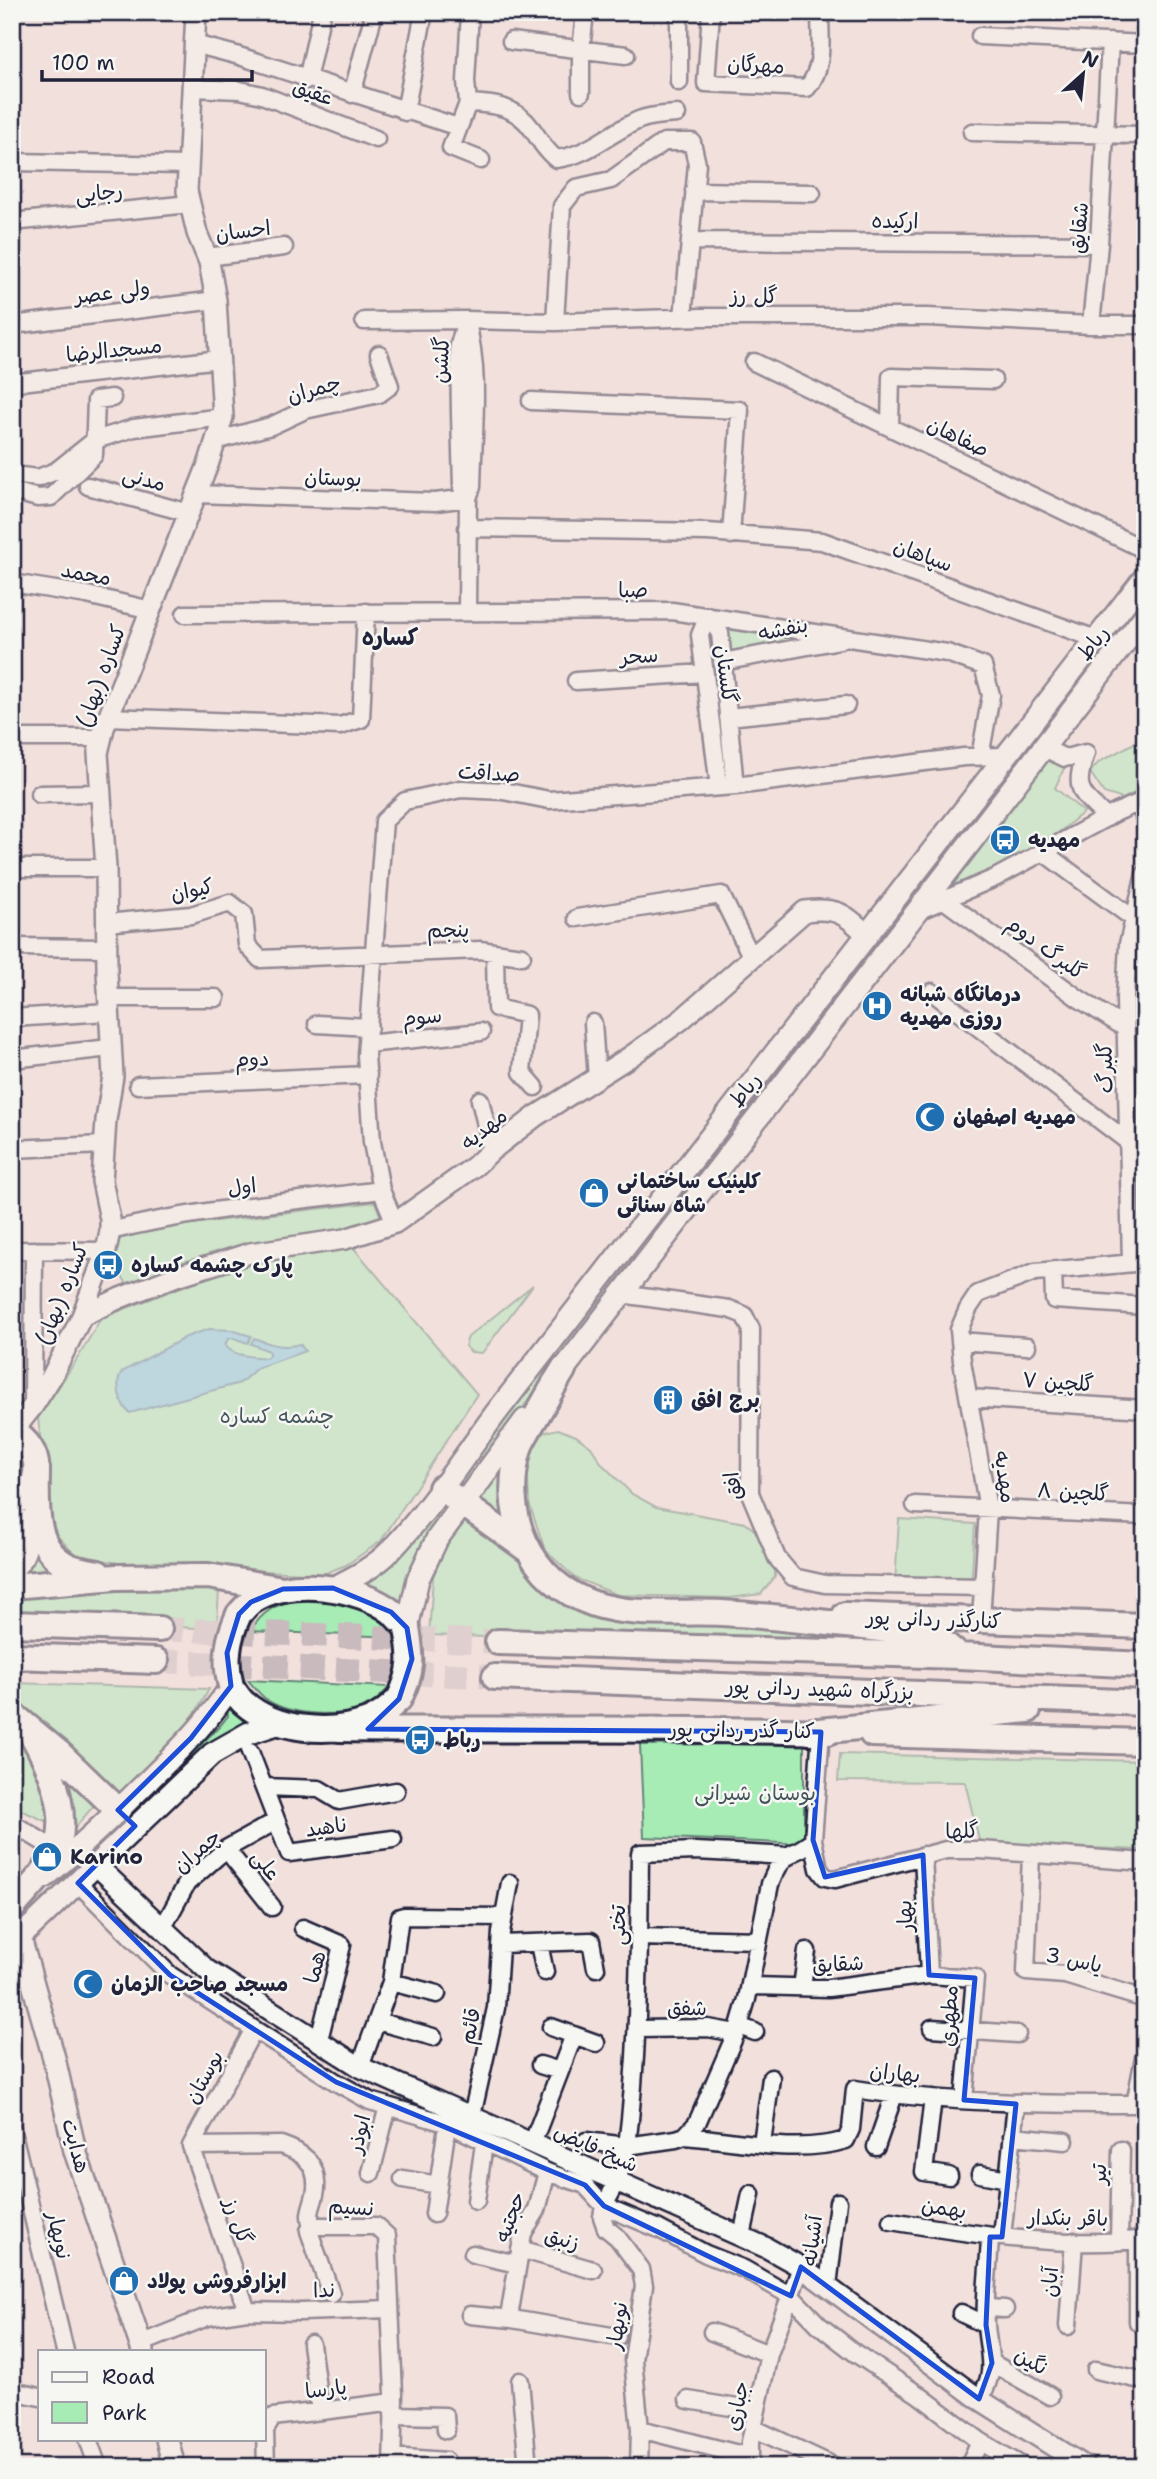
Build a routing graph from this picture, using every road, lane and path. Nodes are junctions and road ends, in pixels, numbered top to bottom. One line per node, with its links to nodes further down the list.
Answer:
1 (195, 12): 13 (street, کساره (بهار))
2 (322, 12): 17 (street)
3 (424, 12): 23 (street)
4 (471, 12): 22 (street)
5 (584, 12): 15 (street)
6 (680, 12): 18 (street)
7 (711, 12): 8 (street, مهرگان)
8 (821, 12)
9 (373, 17): 21 (street)
10 (980, 36): 12 (street)
11 (511, 41): 15 (street)
12 (1110, 42): 14 (street); 27 (street, شقایق)
13 (194, 44): 17 (street); 19 (street, کساره (بهار))
14 (1145, 44)
15 (581, 50): 16 (street); 20 (street)
16 (626, 55)
17 (307, 80): 21 (street)
18 (679, 82)
19 (191, 88): 29 (street, عقیق); 32 (street, کساره (بهار))
20 (582, 93)
21 (352, 94): 23 (street)
22 (468, 103): 24 (street); 25 (street)
23 (405, 112): 25 (street)
24 (677, 114)
25 (458, 128): 30 (street)
26 (972, 132): 27 (street)
27 (1107, 134): 28 (street); 38 (street, شقایق)
28 (1145, 135)
29 (376, 139)
30 (481, 160)
31 (12, 162): 32 (street)
32 (187, 165): 35 (street, کساره (بهار))
33 (694, 191): 34 (street); 37 (street); 45 (street)
34 (812, 193)
35 (190, 204): 36 (street, رجایی); 40 (street, کساره (بهار))
36 (12, 222)
37 (690, 241): 38 (street, ارکیده); 42 (street)
38 (1099, 244): 47 (street, شقایق)
39 (284, 247): 40 (street, احسان)
40 (207, 257): 41 (street, کساره (بهار))
41 (216, 300): 46 (street, ولی عصر); 50 (street, کساره (بهار))
42 (683, 318): 45 (street, گل رز); 47 (street, گل رز)
43 (466, 320): 44 (street, گل رز); 45 (street, گل رز); 63 (street, گلشن)
44 (363, 321)
45 (555, 322)
46 (12, 325)
47 (1091, 325): 48 (street, گل رز)
48 (1145, 325)
49 (379, 354): 59 (street, چمران)
50 (220, 359): 53 (street, مسجدالرضا); 56 (street, کساره (بهار))
51 (754, 362): 57 (street, صفاهان)
52 (993, 380): 57 (street)
53 (12, 383)
54 (113, 398): 58 (street)
55 (531, 401): 66 (street)
56 (223, 417): 58 (street); 59 (street, کساره (بهار))
57 (890, 427): 67 (street, صفاهان)
58 (95, 440): 60 (street); 62 (street)
59 (215, 441): 64 (street, کساره (بهار))
60 (12, 475)
61 (88, 486): 64 (street, مدنی)
62 (12, 491)
63 (468, 498): 64 (street, بوستان); 65 (street, گلشن)
64 (192, 504): 70 (street, کساره (بهار))
65 (467, 528): 66 (street, سپاهان); 71 (street, گلشن)
66 (731, 535): 77 (street, سپاهان)
67 (1145, 550)
68 (1145, 577): 77 (main road, رباط)
69 (12, 583): 70 (street, محمد)
70 (151, 610): 82 (street, کساره (بهار))
71 (467, 611): 72 (street, صبا); 74 (street, صبا)
72 (366, 612): 73 (street, صبا); 82 (street)
73 (185, 614)
74 (708, 616): 76 (street, صبا); 78 (street, گلستان); 79 (street, گلستان)
75 (1145, 616): 86 (main road, رباط)
76 (851, 638): 78 (street, بنفشه); 88 (street, صبا)
77 (1096, 639): 87 (main road, رباط)
78 (722, 662): 83 (street, گلستان)
79 (705, 673): 80 (street, سحر); 89 (street, گلستان)
80 (576, 681)
81 (846, 705): 83 (street)
82 (108, 717): 85 (street, کساره (بهار))
83 (728, 717): 89 (street, گلستان)
84 (12, 738): 85 (street)
85 (102, 738): 90 (street, کساره (بهار))
86 (1044, 748): 93 (street); 100 (main road, رباط)
87 (1004, 756): 88 (street, صداقت); 104 (main road, رباط)
88 (980, 757): 89 (street, صداقت)
89 (727, 787): 108 (street, صداقت)
90 (100, 793): 91 (street); 97 (street, کساره (بهار))
91 (39, 794)
92 (1142, 801): 93 (street); 94 (street)
93 (1107, 818): 95 (street)
94 (1145, 820)
95 (1044, 852): 99 (street); 102 (street)
96 (12, 868): 97 (street)
97 (106, 869): 103 (street, کساره (بهار))
98 (1145, 874): 102 (street, گلبرگ)
99 (944, 900): 100 (street); 117 (street, گلبرگ دوم)
100 (920, 909): 128 (main road, رباط)
101 (577, 918): 110 (street)
102 (1134, 919): 117 (street, گلبرگ)
103 (106, 923): 106 (street, کساره (بهار)); 108 (street, کیوان)
104 (866, 934): 110 (street, مهدیه); 127 (main road, رباط)
105 (12, 947): 106 (street)
106 (106, 948): 113 (street, کساره (بهار))
107 (495, 952): 108 (street, پنجم); 109 (street, پنجم); 125 (street)
108 (374, 954): 119 (street, صداقت)
109 (522, 956)
110 (752, 958): 123 (street, مهدیه)
111 (932, 992): 129 (street)
112 (216, 998): 113 (street)
113 (108, 1005): 114 (street); 120 (street, کساره (بهار))
114 (12, 1018)
115 (593, 1023): 123 (street)
116 (317, 1024): 119 (street, سوم)
117 (1125, 1028): 129 (street, گلبرگ)
118 (481, 1032): 119 (street, سوم)
119 (368, 1036): 122 (street, صداقت)
120 (110, 1048): 121 (street); 130 (street, کساره (بهار))
121 (12, 1059)
122 (368, 1076): 124 (street, دوم); 133 (street, صداقت)
123 (597, 1079): 132 (street, مهدیه)
124 (138, 1085)
125 (535, 1087)
126 (480, 1100): 132 (street)
127 (719, 1125): 128 (main road); 152 (main road, رباط)
128 (740, 1141): 141 (main road, رباط)
129 (1127, 1141): 139 (street, گلبرگ)
130 (104, 1144): 131 (street); 135 (street, کساره (بهار))
131 (12, 1149)
132 (492, 1150): 134 (street, مهدیه)
133 (381, 1190): 134 (street, صداقت); 135 (street, اول)
134 (394, 1223): 143 (street, مهدیه)
135 (110, 1231): 138 (street, کساره (بهار))
136 (12, 1250): 137 (street)
137 (34, 1250): 138 (street); 148 (street)
138 (106, 1251): 143 (street, کساره (بهار))
139 (1138, 1263): 140 (street, مهدیه)
140 (1053, 1270): 142 (street); 144 (street, مهدیه)
141 (621, 1294): 146 (main road, رباط); 163 (street, افق)
142 (1145, 1306)
143 (82, 1316): 148 (street, کساره (بهار))
144 (960, 1341): 145 (street); 147 (street, مهدیه)
145 (1027, 1346)
146 (562, 1370): 153 (main road, رباط); 159 (main road)
147 (969, 1398): 149 (street, گلچین ۷); 156 (street, مهدیه)
148 (33, 1406): 150 (street, کساره (بهار))
149 (1145, 1409)
150 (13, 1431): 151 (main road)
151 (37, 1469): 154 (main road); 161 (main road)
152 (441, 1488): 153 (main road); 164 (main road, رباط)
153 (464, 1503): 159 (main road); 170 (main road, رباط)
154 (12, 1504)
155 (915, 1505): 156 (street, گلچین ۸)
156 (988, 1509): 158 (street, گلچین ۸); 163 (street, مهدیه)
157 (12, 1515): 160 (main road)
158 (1145, 1516)
159 (528, 1550): 166 (main road)
160 (12, 1567)
161 (116, 1577): 162 (main road); 165 (main road)
162 (12, 1586)
163 (983, 1587): 167 (street, مهدیه)
164 (333, 1588): 165 (main road); 170 (main road)
165 (283, 1589): 178 (main road, bridge)
166 (723, 1613): 167 (main road, کنارگذر ردانی پور); 174 (main road)
167 (981, 1620): 169 (main road, کنارگذر ردانی پور)
168 (12, 1624): 171 (main road)
169 (1145, 1626)
170 (407, 1628): 182 (main road, bridge)
171 (159, 1629)
172 (498, 1642): 174 (main road, بزرگراه شهید ردانی پور)
173 (12, 1656): 175 (main road)
174 (959, 1657): 176 (main road, بزرگراه شهید ردانی پور)
175 (156, 1661)
176 (1145, 1665)
177 (495, 1677): 179 (main road, بزرگراه شهید ردانی پور)
178 (231, 1686): 181 (main road); 188 (main road)
179 (1133, 1702): 183 (main road)
180 (18, 1720): 188 (main road); 194 (main road)
181 (280, 1723): 182 (main road); 188 (main road)
182 (339, 1728): 183 (main road, کنار گذر ردانی پور)
183 (815, 1732): 184 (main road, کنار گذر ردانی پور); 192 (street)
184 (1145, 1742)
185 (250, 1752): 186 (street, ناهید)
186 (264, 1787): 187 (street); 189 (street, ناهید)
187 (396, 1791)
188 (127, 1818): 199 (main road); 202 (main road)
189 (276, 1821): 191 (street, ناهید); 193 (street, چمران)
190 (12, 1823): 194 (street)
191 (393, 1839)
192 (813, 1840): 195 (street, گلها); 197 (street)
193 (226, 1849): 203 (street, علی); 206 (street, چمران)
194 (56, 1850): 202 (main road)
195 (923, 1855): 196 (street, گلها); 215 (street, بهار)
196 (1031, 1855): 198 (street, گلها); 220 (street, یاس 3)
197 (789, 1856): 207 (street, تختی); 208 (street)
198 (1145, 1862)
199 (96, 1865): 200 (main road); 206 (street, شیخ فایض)
200 (78, 1882): 209 (main road); 224 (street, شیخ فایض)
201 (510, 1883): 204 (street, قائم)
202 (13, 1907)
203 (272, 1907)
204 (503, 1917): 210 (street, قائم); 216 (street)
205 (303, 1928): 232 (street, هما)
206 (162, 1929): 232 (street, شیخ فایض)
207 (639, 1937): 208 (street); 225 (street, تختی)
208 (759, 1940): 217 (street)
209 (16, 1941): 298 (main road, هدایت)
210 (500, 1944): 211 (street); 245 (street, قائم)
211 (539, 1944): 213 (street); 214 (street)
212 (807, 1951): 218 (street)
213 (596, 1968)
214 (545, 1972)
215 (929, 1975): 218 (street, شقایق); 227 (street, مطهری)
216 (391, 1982): 219 (street); 221 (street)
217 (750, 1986): 218 (street, شقایق); 226 (street)
218 (802, 1987)
219 (437, 1994)
220 (1145, 1999)
221 (377, 2021): 231 (street); 236 (street)
222 (551, 2028): 230 (street)
223 (932, 2028): 227 (street)
224 (254, 2029): 244 (street, شیخ فایض); 254 (street, بوستان)
225 (638, 2029): 226 (street, شفق); 255 (street, تختی)
226 (737, 2029): 228 (street, شفق); 247 (street)
227 (970, 2031): 229 (street); 241 (street, مطهری)
228 (755, 2032)
229 (1017, 2034)
230 (574, 2035): 233 (street); 237 (street)
231 (433, 2037)
232 (319, 2040): 236 (street, شیخ فایض)
233 (596, 2043)
234 (1144, 2058): 243 (street)
235 (540, 2065): 237 (street)
236 (360, 2067): 245 (street, شیخ فایض)
237 (560, 2071): 253 (street)
238 (771, 2078): 252 (street)
239 (894, 2095): 240 (street, بهاران); 252 (street, بهاران); 256 (street)
240 (933, 2098): 241 (street, بهاران); 261 (street)
241 (964, 2100): 242 (street, بهاران)
242 (1016, 2104): 243 (street, بهاران); 248 (street)
243 (1140, 2104)
244 (388, 2106): 245 (street, شیخ فایض); 259 (street, ابوذر)
245 (458, 2116): 251 (street, شیخ فایض); 253 (street, شیخ فایض); 265 (street)
246 (12, 2129): 299 (street, نوبهار)
247 (685, 2136): 252 (street, بهاران); 255 (street)
248 (1012, 2136): 250 (street); 263 (street)
249 (586, 2141): 255 (street)
250 (1065, 2141)
251 (484, 2143): 258 (street, شیخ فایض); 267 (street)
252 (762, 2143)
253 (532, 2144): 264 (street, شیخ فایض)
254 (191, 2146): 272 (street, نسیم); 288 (street, گل رز)
255 (626, 2147): 264 (street, تختی)
256 (876, 2147)
257 (1121, 2150): 276 (street, تیر)
258 (547, 2172): 269 (street, شیخ فایض); 279 (street, حجتیه)
259 (372, 2173)
260 (980, 2174): 263 (street)
261 (948, 2176)
262 (403, 2179): 265 (street)
263 (1008, 2179): 274 (street)
264 (617, 2182): 269 (street, تختی); 273 (street, شیخ فایض)
265 (439, 2185): 270 (street)
266 (751, 2194): 273 (street)
267 (476, 2201)
268 (838, 2202): 282 (street, آشیانه)
269 (604, 2206): 284 (street, شیخ فایض); 315 (street, نوبهار)
270 (434, 2214)
271 (891, 2221): 274 (street, بهمن)
272 (312, 2226): 283 (street); 286 (street, نسیم)
273 (742, 2236): 280 (street, شیخ فایض)
274 (996, 2237): 277 (street, باقر بنکدار); 285 (street)
275 (1141, 2239): 276 (street, باقر بنکدار); 292 (street)
276 (1119, 2240): 277 (street, باقر بنکدار)
277 (1074, 2241): 294 (street, آبان)
278 (473, 2253): 279 (street, زنبق)
279 (518, 2256): 281 (street, زنبق); 291 (street, حجتیه)
280 (801, 2267): 282 (street, شیخ فایض); 284 (street, جباری)
281 (593, 2270)
282 (828, 2286): 308 (street, شیخ فایض)
283 (331, 2294)
284 (791, 2296): 300 (street, جباری); 320 (street, شیخ فایض)
285 (987, 2308): 287 (street); 293 (street)
286 (389, 2309): 288 (street, ندا); 310 (street, نسیم)
287 (1004, 2309)
288 (247, 2311): 298 (street, ندا)
289 (961, 2313): 293 (street)
290 (470, 2315): 291 (street)
291 (512, 2319): 296 (street)
292 (1138, 2322)
293 (986, 2325): 301 (street)
294 (1068, 2326)
295 (712, 2332): 300 (street)
296 (617, 2337)
297 (311, 2344): 311 (street)
298 (141, 2347)
299 (65, 2350)
300 (769, 2354): 312 (street, جباری)
301 (992, 2363): 307 (street, نگین); 308 (street)
302 (1096, 2370): 304 (street)
303 (520, 2381): 327 (street)
304 (1145, 2381)
305 (12, 2390): 306 (street)
306 (38, 2396)
307 (1050, 2396)
308 (979, 2399): 332 (street, شیخ فایض)
309 (688, 2400): 312 (street)
310 (394, 2409): 311 (street, پارسا); 316 (street, پارسا); 321 (street, نسیم)
311 (320, 2410): 314 (street, پارسا)
312 (756, 2411): 313 (street, جباری)
313 (753, 2428): 322 (street, جباری); 329 (street)
314 (266, 2429)
315 (640, 2429): 322 (street); 328 (street, نوبهار)
316 (446, 2430)
317 (88, 2440): 323 (street)
318 (167, 2440): 324 (main road)
319 (265, 2440): 325 (street, پارسا)
320 (979, 2441): 330 (street); 331 (street, شیخ فایض)
321 (392, 2462): 326 (street)
322 (750, 2462)
323 (97, 2467)
324 (174, 2467)
325 (266, 2467)
326 (447, 2467)
327 (528, 2467)
328 (639, 2467)
329 (835, 2467)
330 (968, 2467)
331 (1024, 2467)
332 (1086, 2467)

